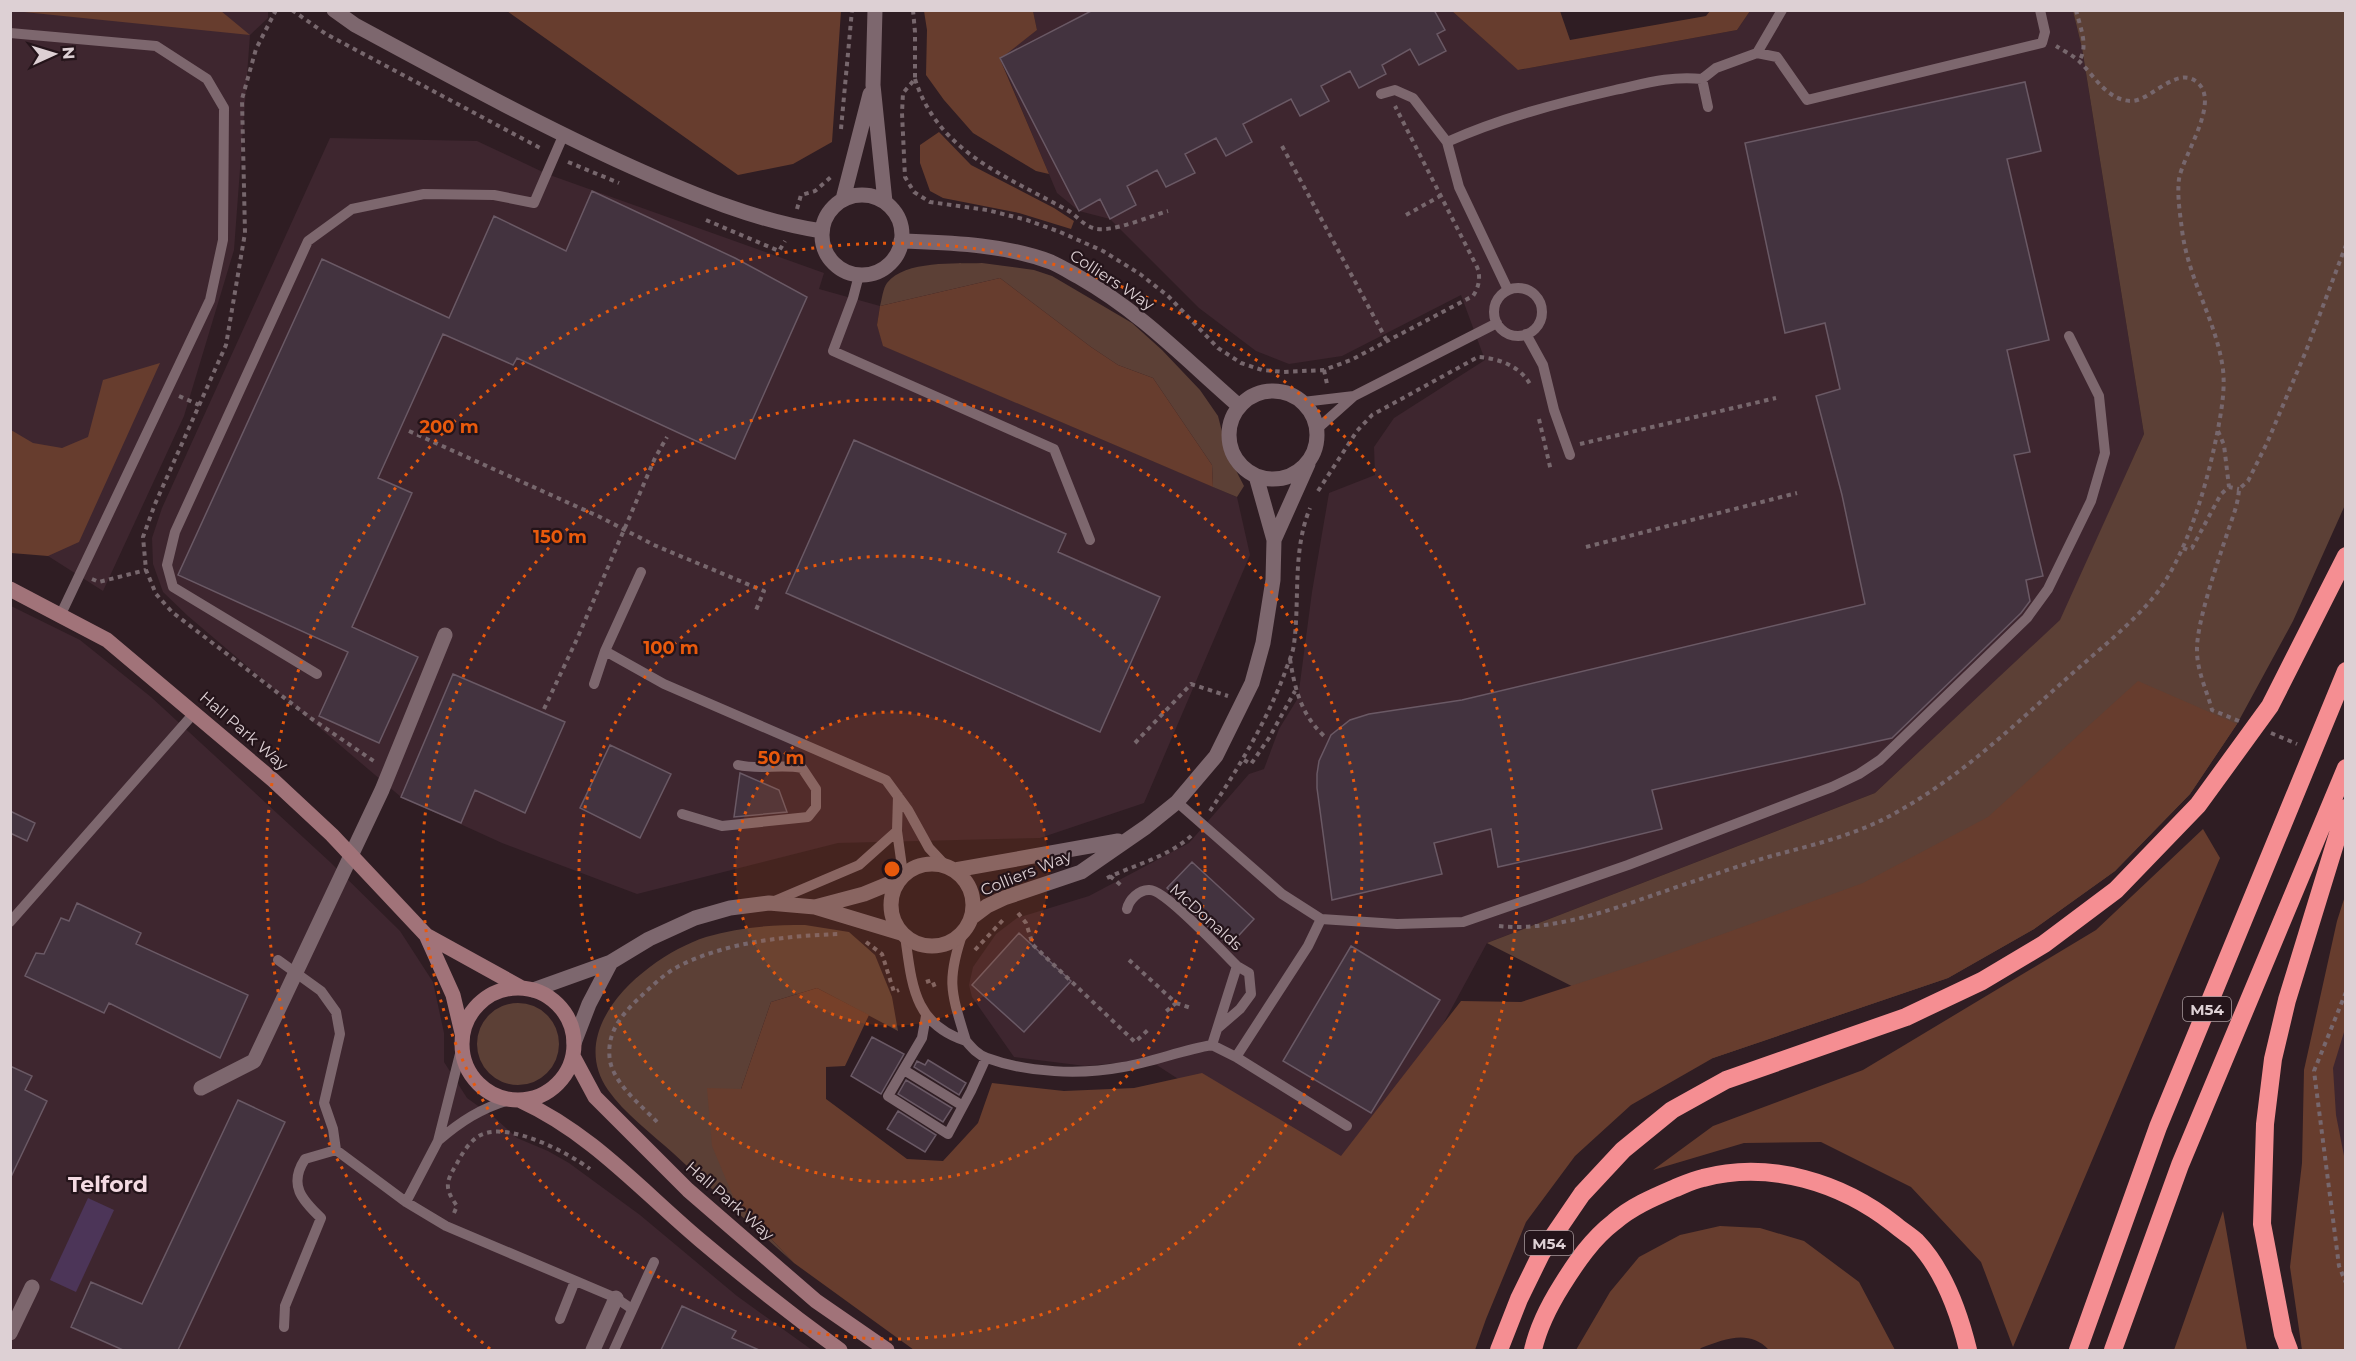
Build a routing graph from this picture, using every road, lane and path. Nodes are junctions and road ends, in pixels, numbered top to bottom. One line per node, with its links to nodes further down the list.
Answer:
1 (334, 10): 17 (street)
2 (852, 10): 18 (path)
3 (876, 10): 14 (street)
4 (913, 10): 12 (path)
5 (1782, 10): 10 (lane)
6 (2040, 10): 9 (lane)
7 (2076, 10): 11 (path)
8 (10, 33): 38 (lane)
9 (2043, 39): 10 (lane); 11 (path)
10 (1756, 53): 13 (lane)
11 (2079, 61): 48 (path)
12 (915, 79): 26 (path); 37 (path)
13 (1702, 79): 16 (lane); 19 (lane)
14 (873, 86): 24 (street); 25 (street)
15 (1384, 93): 19 (lane); 23 (path)
16 (1708, 107)
17 (563, 136): 28 (street); 75 (lane)
18 (840, 141)
19 (1447, 142): 22 (lane)
20 (1282, 146): 37 (path)
21 (834, 168): 28 (path)
22 (1459, 187): 23 (path); 33 (lane)
23 (1441, 195): 27 (path); 37 (path)
24 (843, 199): 25 (street); 29 (street)
25 (885, 202): 30 (street)
26 (1168, 211)
27 (1406, 215)
28 (793, 226): 29 (street)
29 (822, 231): 32 (street)
30 (901, 241): 32 (street); 44 (street, Colliers Way)
31 (2346, 245): 55 (path)
32 (859, 275): 60 (lane)
33 (1508, 290): 34 (lane); 35 (lane)
34 (1497, 323): 35 (lane); 40 (lane)
35 (1526, 334): 50 (lane)
36 (2068, 336): 107 (lane)
37 (1387, 341)
38 (168, 391): 43 (path); 67 (lane)
39 (1533, 393): 57 (path)
40 (1354, 396): 42 (lane); 46 (lane)
41 (1776, 398): 50 (path)
42 (1303, 402): 44 (street); 46 (street)
43 (199, 405)
44 (1239, 406): 53 (street)
45 (1538, 415): 52 (path)
46 (1317, 429): 51 (street, Colliers Way)
47 (409, 430): 59 (path)
48 (2218, 430): 54 (path); 63 (path)
49 (667, 437): 59 (path)
50 (1573, 450)
51 (1309, 461): 53 (street); 61 (street, Colliers Way)
52 (1551, 471)
53 (1256, 476): 61 (street, Colliers Way)
54 (2229, 487): 55 (path); 63 (path)
55 (2239, 489): 81 (path)
56 (1797, 493): 62 (path)
57 (1316, 496)
58 (1312, 504): 73 (path)
59 (626, 530): 69 (path); 78 (path)
60 (1090, 540)
61 (1274, 540): 79 (street, Colliers Way)
62 (1586, 547)
63 (2183, 548): 110 (path)
64 (2346, 556): 161 (highway, M54)
65 (146, 570): 67 (path)
66 (641, 572): 72 (lane)
67 (81, 574): 70 (lane)
68 (10, 589): 70 (main road, Hall Park Way)
69 (756, 610)
70 (61, 614): 80 (main road, Hall Park Way)
71 (445, 635): 120 (street)
72 (605, 651): 76 (lane); 90 (lane)
73 (1290, 658): 77 (path); 82 (path)
74 (2346, 671): 164 (highway, M54)
75 (317, 675)
76 (594, 684)
77 (1295, 691): 84 (path); 87 (path)
78 (544, 709)
79 (1239, 709): 82 (path); 85 (path); 91 (street, Colliers Way)
80 (195, 712): 108 (lane); 111 (main road, Hall Park Way)
81 (2242, 722)
82 (1260, 729): 87 (path)
83 (2263, 730): 86 (path)
84 (1324, 736)
85 (1135, 743)
86 (2304, 747)
87 (1244, 760): 94 (path)
88 (738, 765): 93 (lane)
89 (2346, 768): 165 (highway, M54)
90 (898, 796): 95 (lane); 97 (lane)
91 (1177, 802): 94 (lane); 96 (street, Colliers Way)
92 (2346, 808): 166 (highway)
93 (682, 814)
94 (1202, 824): 98 (path); 107 (lane)
95 (897, 831): 99 (lane); 102 (lane)
96 (1124, 840): 97 (street, Colliers Way); 109 (street, Colliers Way)
97 (950, 867): 99 (street, Colliers Way); 109 (street, Colliers Way)
98 (1110, 876): 100 (path); 101 (path)
99 (901, 877): 103 (street, Colliers Way); 113 (street)
100 (1100, 881)
101 (1131, 894)
102 (769, 903): 103 (street, Colliers Way); 118 (street, Colliers Way)
103 (815, 907): 113 (street, Colliers Way)
104 (1024, 909): 106 (path)
105 (1127, 909): 119 (lane, McDonalds)
106 (1018, 913): 115 (path); 130 (path)
107 (1321, 920): 135 (lane)
108 (10, 922)
109 (967, 925): 113 (street, Colliers Way); 124 (lane)
110 (1495, 926)
111 (426, 935): 122 (main road, Hall Park Way); 132 (main road, Hall Park Way)
112 (849, 935): 141 (path)
113 (903, 935): 121 (lane)
114 (860, 938): 121 (path)
115 (971, 956)
116 (278, 960): 120 (lane)
117 (1130, 960): 125 (path)
118 (611, 962): 122 (street, Colliers Way); 134 (street)
119 (1238, 966): 129 (lane, McDonalds); 129 (lane, McDonalds)
120 (295, 971): 138 (street); 144 (lane)
121 (913, 985): 124 (path); 128 (lane)
122 (528, 989): 132 (main road); 134 (main road)
123 (2346, 992): 150 (path)
124 (953, 1000): 131 (lane)
125 (1176, 1003): 126 (path); 127 (path)
126 (1191, 1008)
127 (1163, 1014)
128 (926, 1016): 131 (lane); 137 (lane)
129 (1218, 1028): 133 (lane, McDonalds)
130 (1149, 1029)
131 (966, 1041): 136 (lane)
132 (461, 1042): 139 (main road); 143 (lane)
133 (1212, 1045): 135 (lane); 136 (lane)
134 (574, 1049): 139 (main road); 160 (main road, Hall Park Way)
135 (1236, 1057): 142 (lane)
136 (986, 1058): 140 (lane)
137 (904, 1070): 140 (lane); 140 (lane)
138 (201, 1088)
139 (515, 1101): 143 (lane); 159 (main road)
140 (963, 1106)
141 (657, 1122)
142 (1347, 1126)
143 (438, 1141): 146 (lane)
144 (336, 1150): 146 (lane); 155 (lane)
145 (597, 1174): 147 (path)
146 (406, 1202): 147 (lane)
147 (446, 1226): 149 (lane)
148 (654, 1262): 153 (lane)
149 (575, 1281): 152 (lane); 154 (lane)
150 (2346, 1283)
151 (32, 1287): 156 (street)
152 (616, 1298): 153 (lane); 157 (street)
153 (632, 1309): 158 (lane)
154 (560, 1319)
155 (284, 1327)
156 (10, 1333)
157 (592, 1350)
158 (614, 1350)
159 (840, 1350)
160 (887, 1350)
161 (1499, 1350)
162 (1533, 1350): 163 (highway, M54)
163 (1968, 1350)
164 (2078, 1350)
165 (2113, 1350)
166 (2289, 1350)

